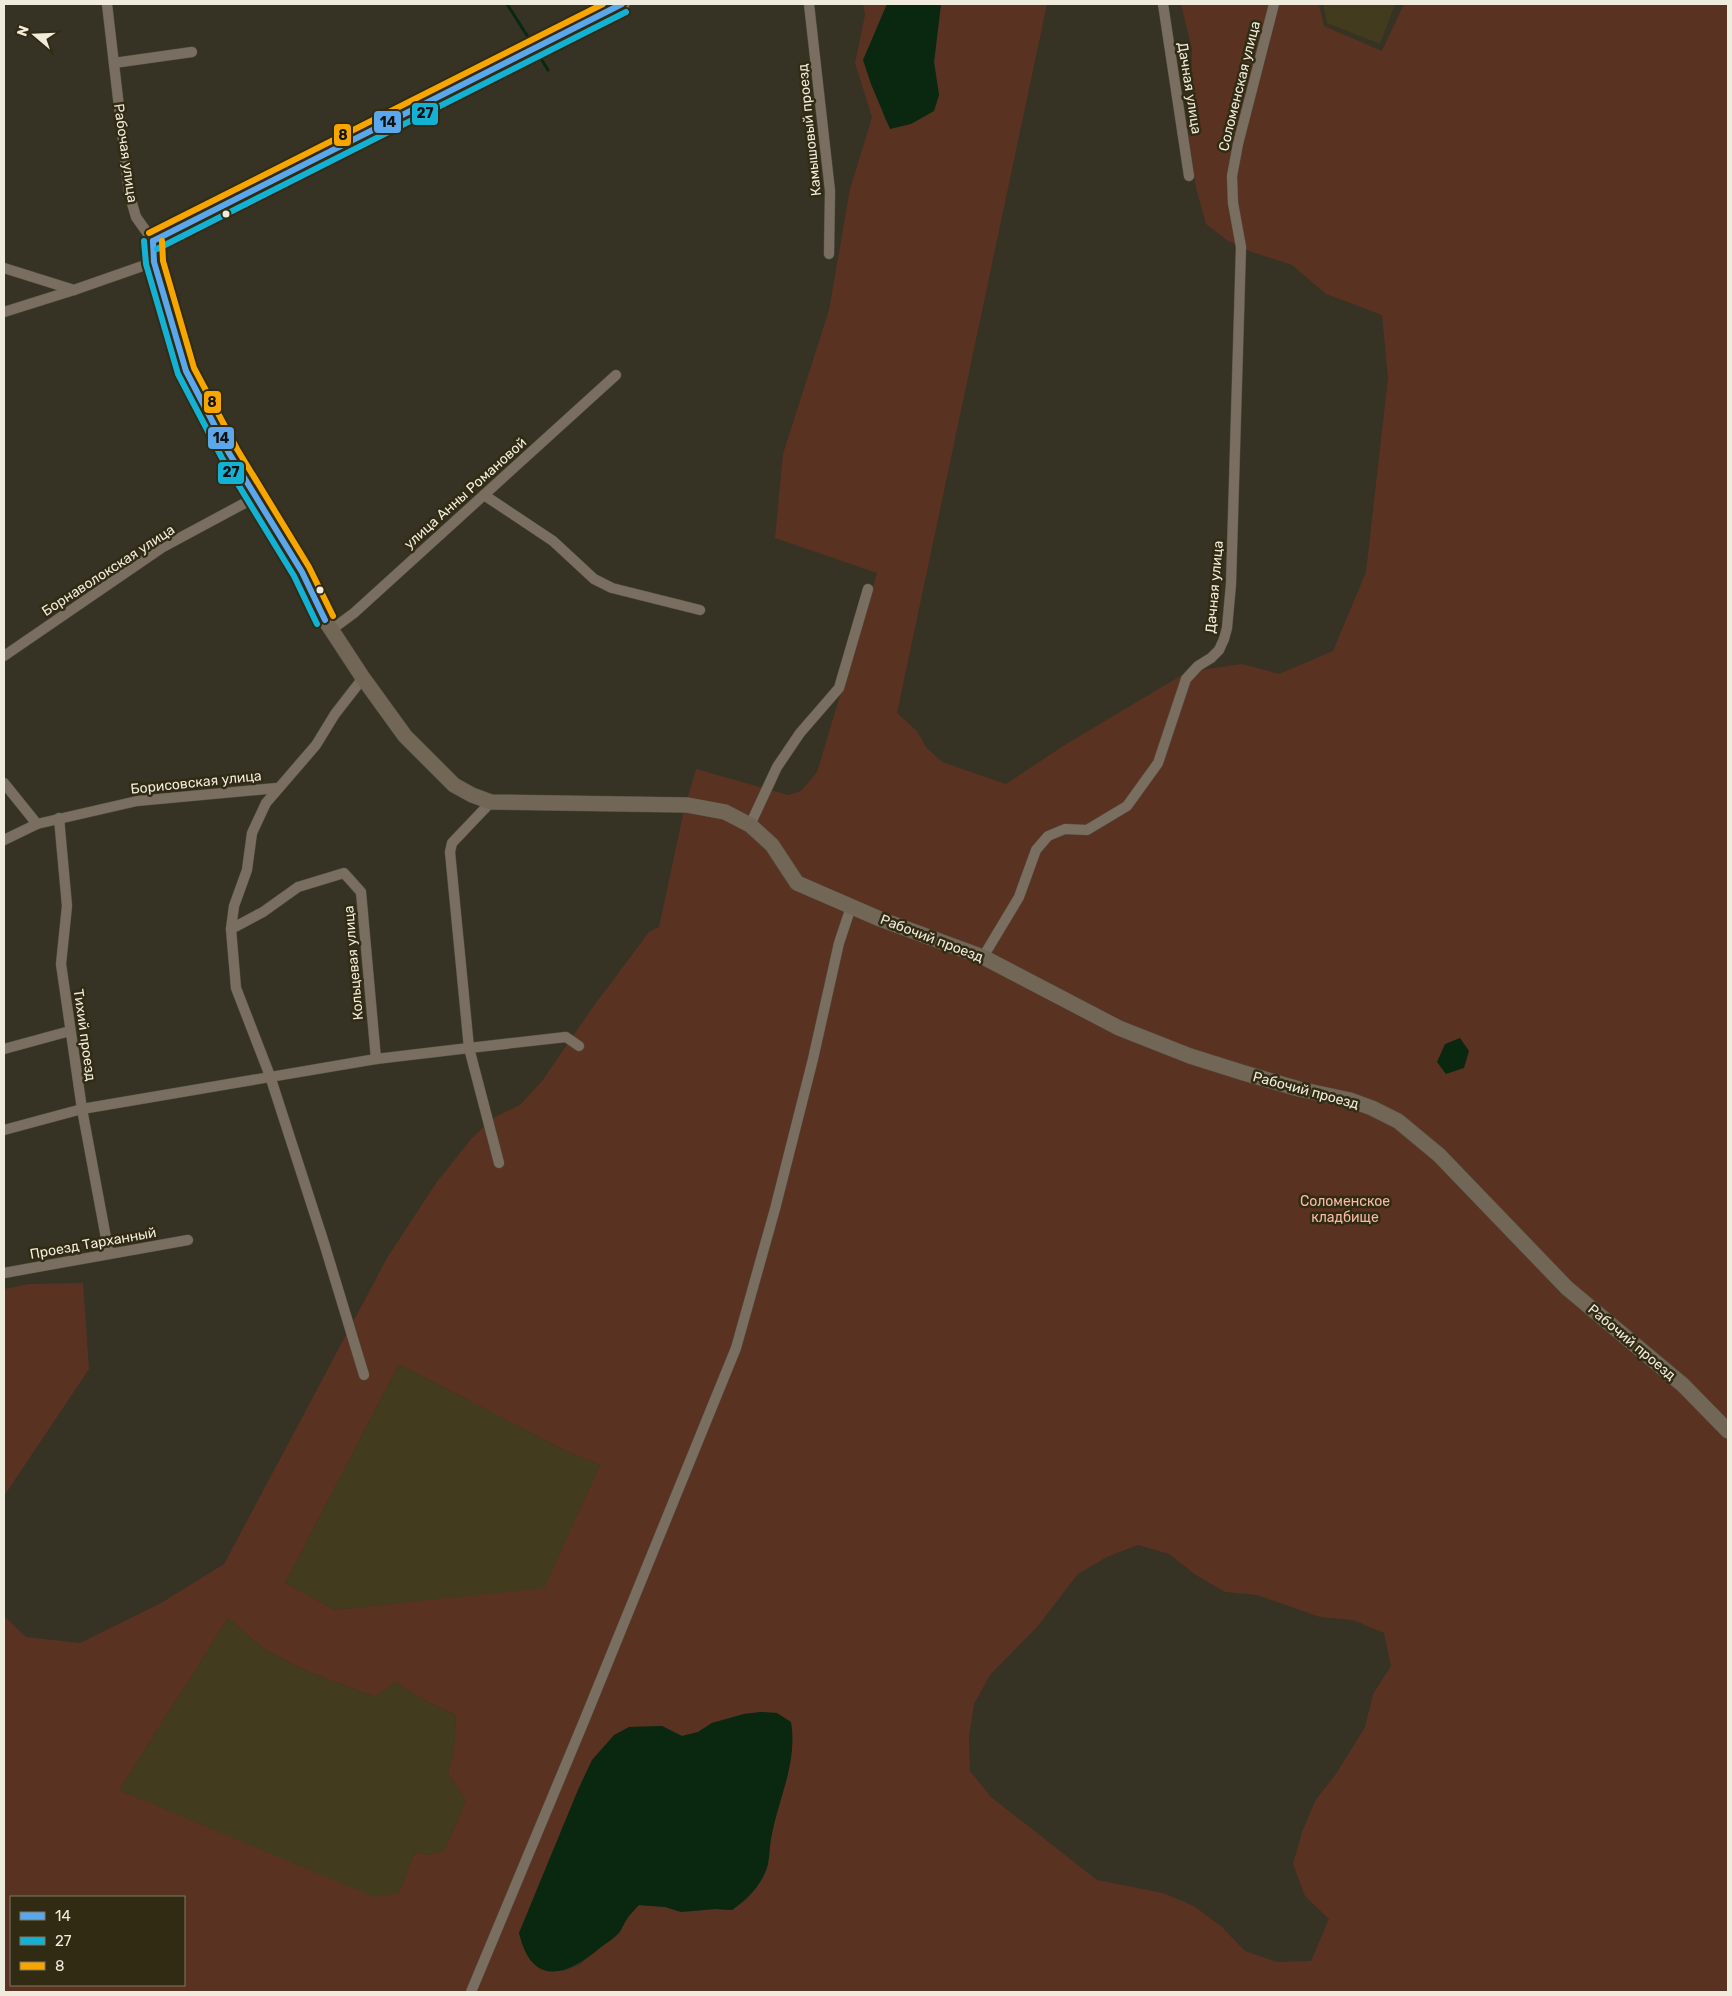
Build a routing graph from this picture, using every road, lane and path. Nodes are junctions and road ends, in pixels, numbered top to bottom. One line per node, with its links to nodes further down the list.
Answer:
1 (107, 4): 7 (street, Рабочая улица)
2 (622, 4): 10 (street)
3 (808, 4): 11 (street, Камышовый проезд)
4 (1163, 4): 8 (street, Дачная улица)
5 (1274, 4): 9 (street, Соломенская улица)
6 (192, 52): 7 (street)
7 (114, 62): 10 (street, Рабочая улица)
8 (1189, 176)
9 (1232, 176): 33 (street, Дачная улица)
10 (153, 241): 12 (street)
11 (829, 254)
12 (154, 262): 14 (street); 18 (street)
13 (4, 268): 14 (street)
14 (74, 290): 15 (street)
15 (4, 312)
16 (616, 375): 17 (street, улица Анны Романовой)
17 (484, 494): 20 (street); 21 (street, улица Анны Романовой)
18 (256, 497): 21 (street); 22 (street, Борнаволокская улица)
19 (868, 589): 29 (street)
20 (700, 610)
21 (331, 630): 23 (street)
22 (4, 656)
23 (362, 678): 25 (street); 26 (street)
24 (4, 783): 28 (street)
25 (277, 788): 27 (street, Борисовская улица); 32 (street)
26 (491, 802): 29 (street); 37 (street)
27 (59, 818): 28 (street, Борисовская улица); 34 (street, Тихий проезд)
28 (37, 824): 30 (street, Борисовская улица)
29 (750, 825): 31 (street, Рабочий проезд)
30 (4, 840)
31 (851, 907): 33 (street, Рабочий проезд); 48 (street)
32 (231, 929): 38 (street, Кольцевая улица); 39 (street)
33 (983, 956): 47 (street, Рабочий проезд)
34 (70, 1031): 36 (street); 40 (street, Тихий проезд)
35 (579, 1046): 37 (street)
36 (4, 1048)
37 (469, 1048): 38 (street); 42 (street)
38 (376, 1060): 39 (street)
39 (270, 1076): 40 (street); 46 (street)
40 (82, 1109): 41 (street); 44 (street, Тихий проезд)
41 (4, 1130)
42 (499, 1163)
43 (188, 1240): 44 (street, Проезд Тарханный)
44 (109, 1254): 45 (street, Проезд Тарханный)
45 (4, 1273)
46 (364, 1376)
47 (1728, 1431)
48 (471, 1992)

